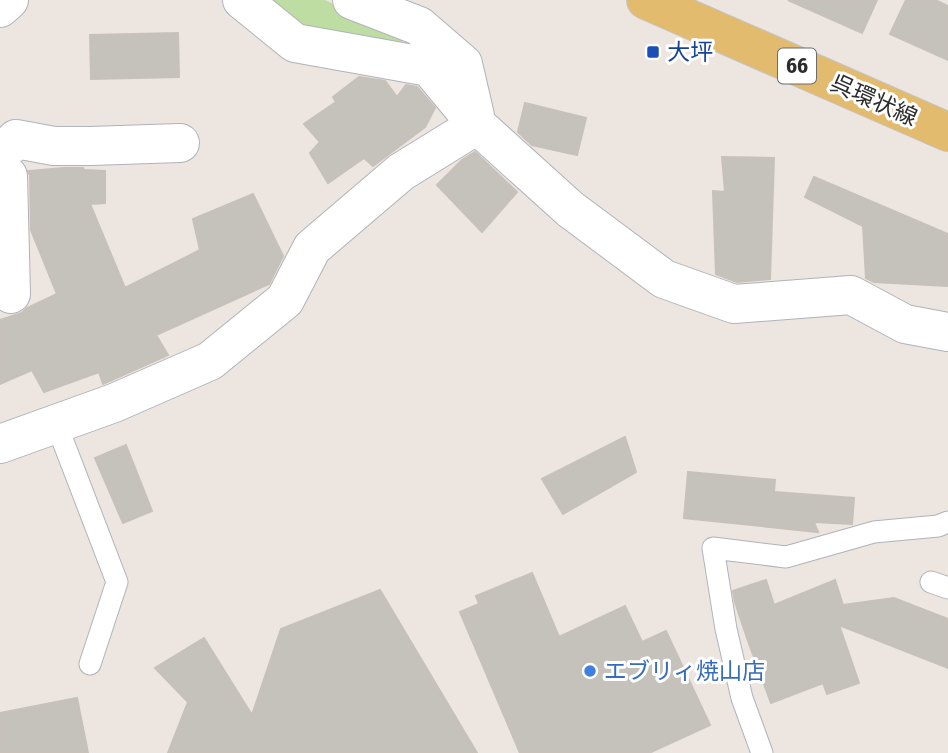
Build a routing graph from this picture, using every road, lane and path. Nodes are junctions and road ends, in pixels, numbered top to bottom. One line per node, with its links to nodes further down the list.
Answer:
1 (9, 0): 5 (street)
2 (242, 0): 6 (street)
3 (352, 0): 6 (street)
4 (646, 0): 7 (main road, 呉環状線 / 66)
5 (0, 8)
6 (477, 125): 12 (street); 13 (street)
7 (948, 132)
8 (180, 143): 9 (street)
9 (0, 155)
10 (0, 167): 11 (street)
11 (11, 294)
12 (948, 332)
13 (56, 423): 14 (street); 16 (lane)
14 (0, 444)
15 (948, 522): 17 (lane)
16 (90, 663)
17 (762, 753)

